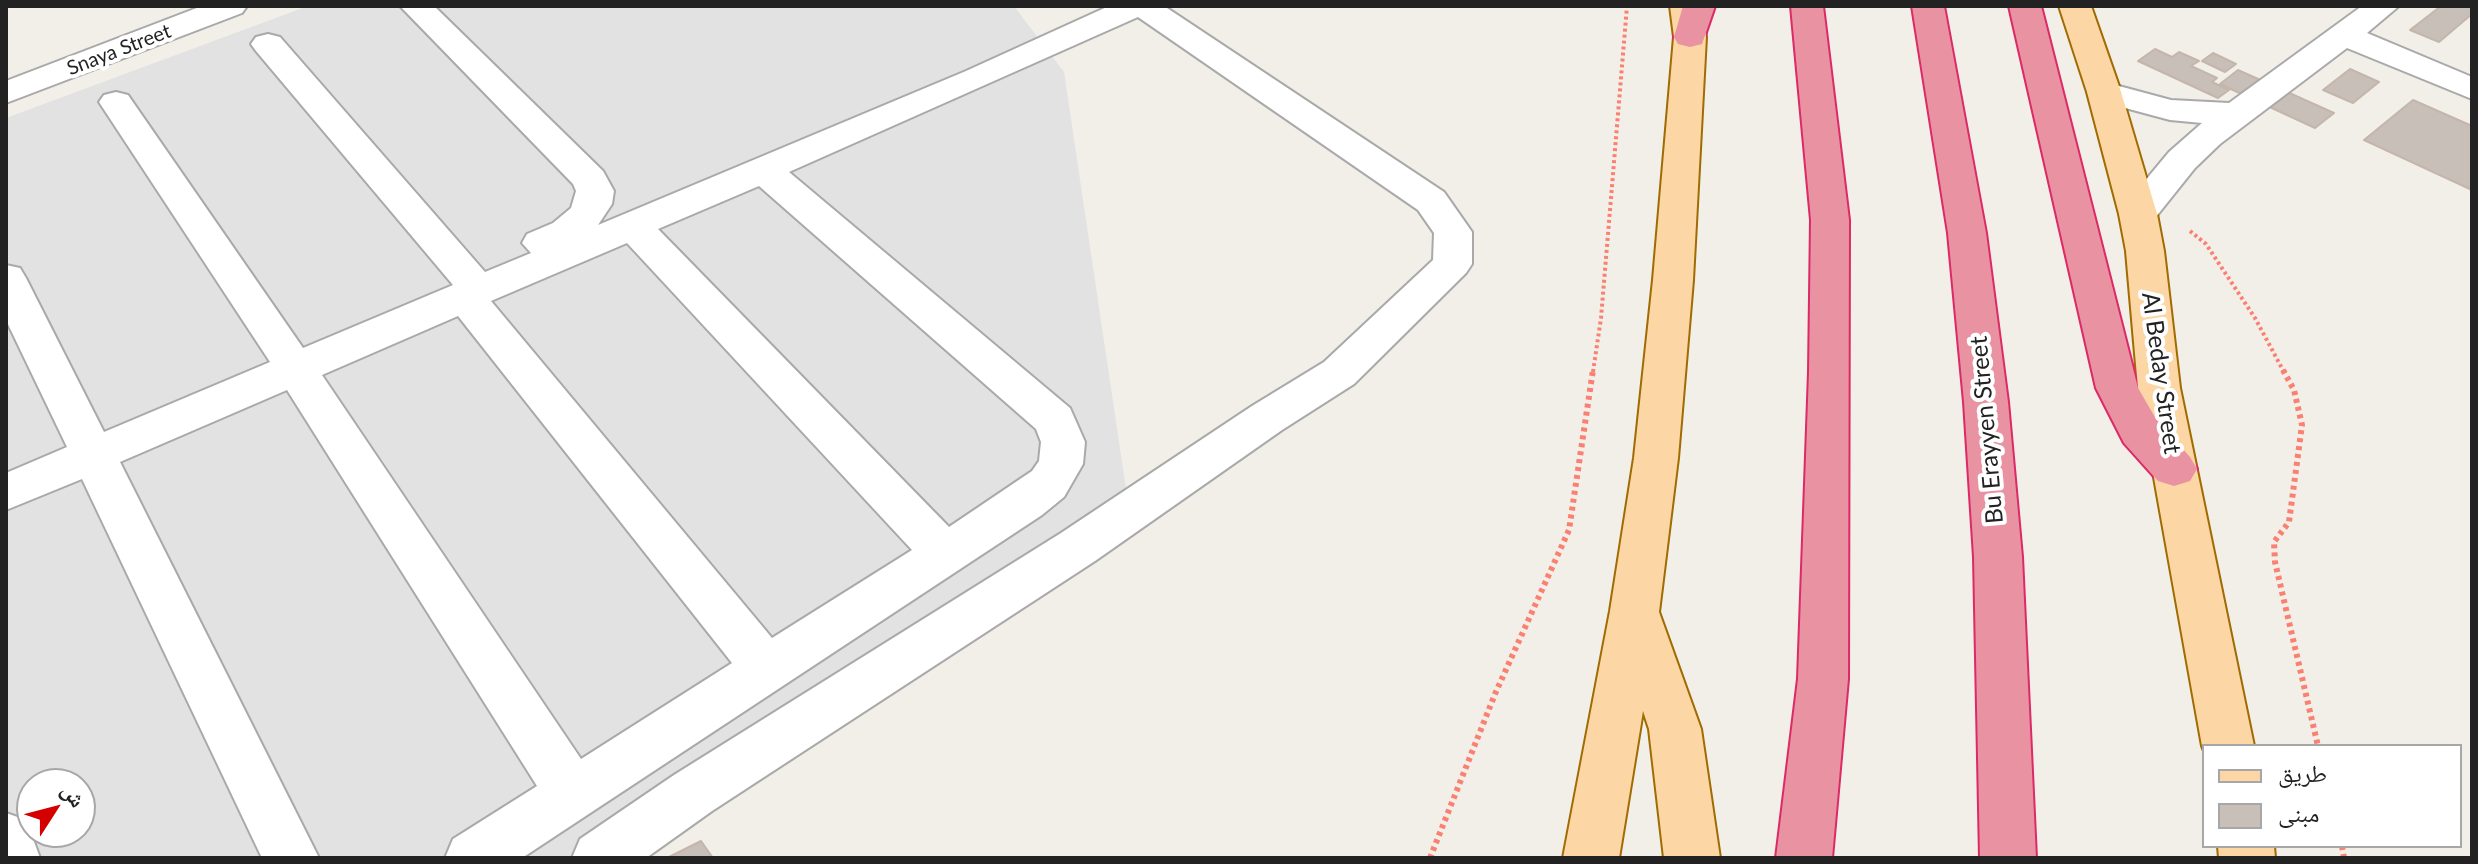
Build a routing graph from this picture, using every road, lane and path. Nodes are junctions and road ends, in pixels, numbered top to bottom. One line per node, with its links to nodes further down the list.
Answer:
1 (198, 6): 15 (street, Snaya Street)
2 (231, 6): 18 (street, Snaya Street)
3 (416, 6): 25 (street)
4 (1135, 6): 21 (street)
5 (1143, 6): 41 (street)
6 (1627, 6): 42 (path)
7 (1807, 6): 45 (highway)
8 (1928, 6): 46 (highway, Bu Erayyen Street)
9 (2025, 6): 28 (highway)
10 (2075, 6): 17 (main road, Al Beday Street)
11 (2383, 6): 13 (street)
12 (1692, 16): 32 (main road)
13 (2343, 35): 16 (street); 20 (street)
14 (268, 44): 25 (street)
15 (6, 71)
16 (2472, 89)
17 (2104, 92): 20 (street); 22 (main road, Al Beday Street)
18 (6, 93)
19 (116, 102): 26 (street)
20 (2234, 114): 22 (street)
21 (763, 170): 23 (street); 31 (street)
22 (2138, 214): 28 (main road, Al Beday Street); 35 (path)
23 (632, 225): 25 (street); 31 (street)
24 (6, 278): 27 (street)
25 (466, 286): 26 (street); 33 (street)
26 (290, 360): 27 (street); 36 (street)
27 (89, 447): 29 (street); 30 (street); 39 (street)
28 (2174, 469): 34 (main road, Al Beday Street)
29 (6, 473)
30 (6, 492)
31 (945, 554): 33 (street)
32 (1635, 611): 43 (main road); 44 (main road)
33 (767, 669): 36 (street)
34 (2228, 744)
35 (2318, 744)
36 (573, 794): 40 (street)
37 (6, 839): 38 (street)
38 (12, 858)
39 (291, 858)
40 (473, 858)
41 (600, 858)
42 (1430, 858)
43 (1591, 858)
44 (1692, 858)
45 (1804, 858)
46 (2008, 858)

